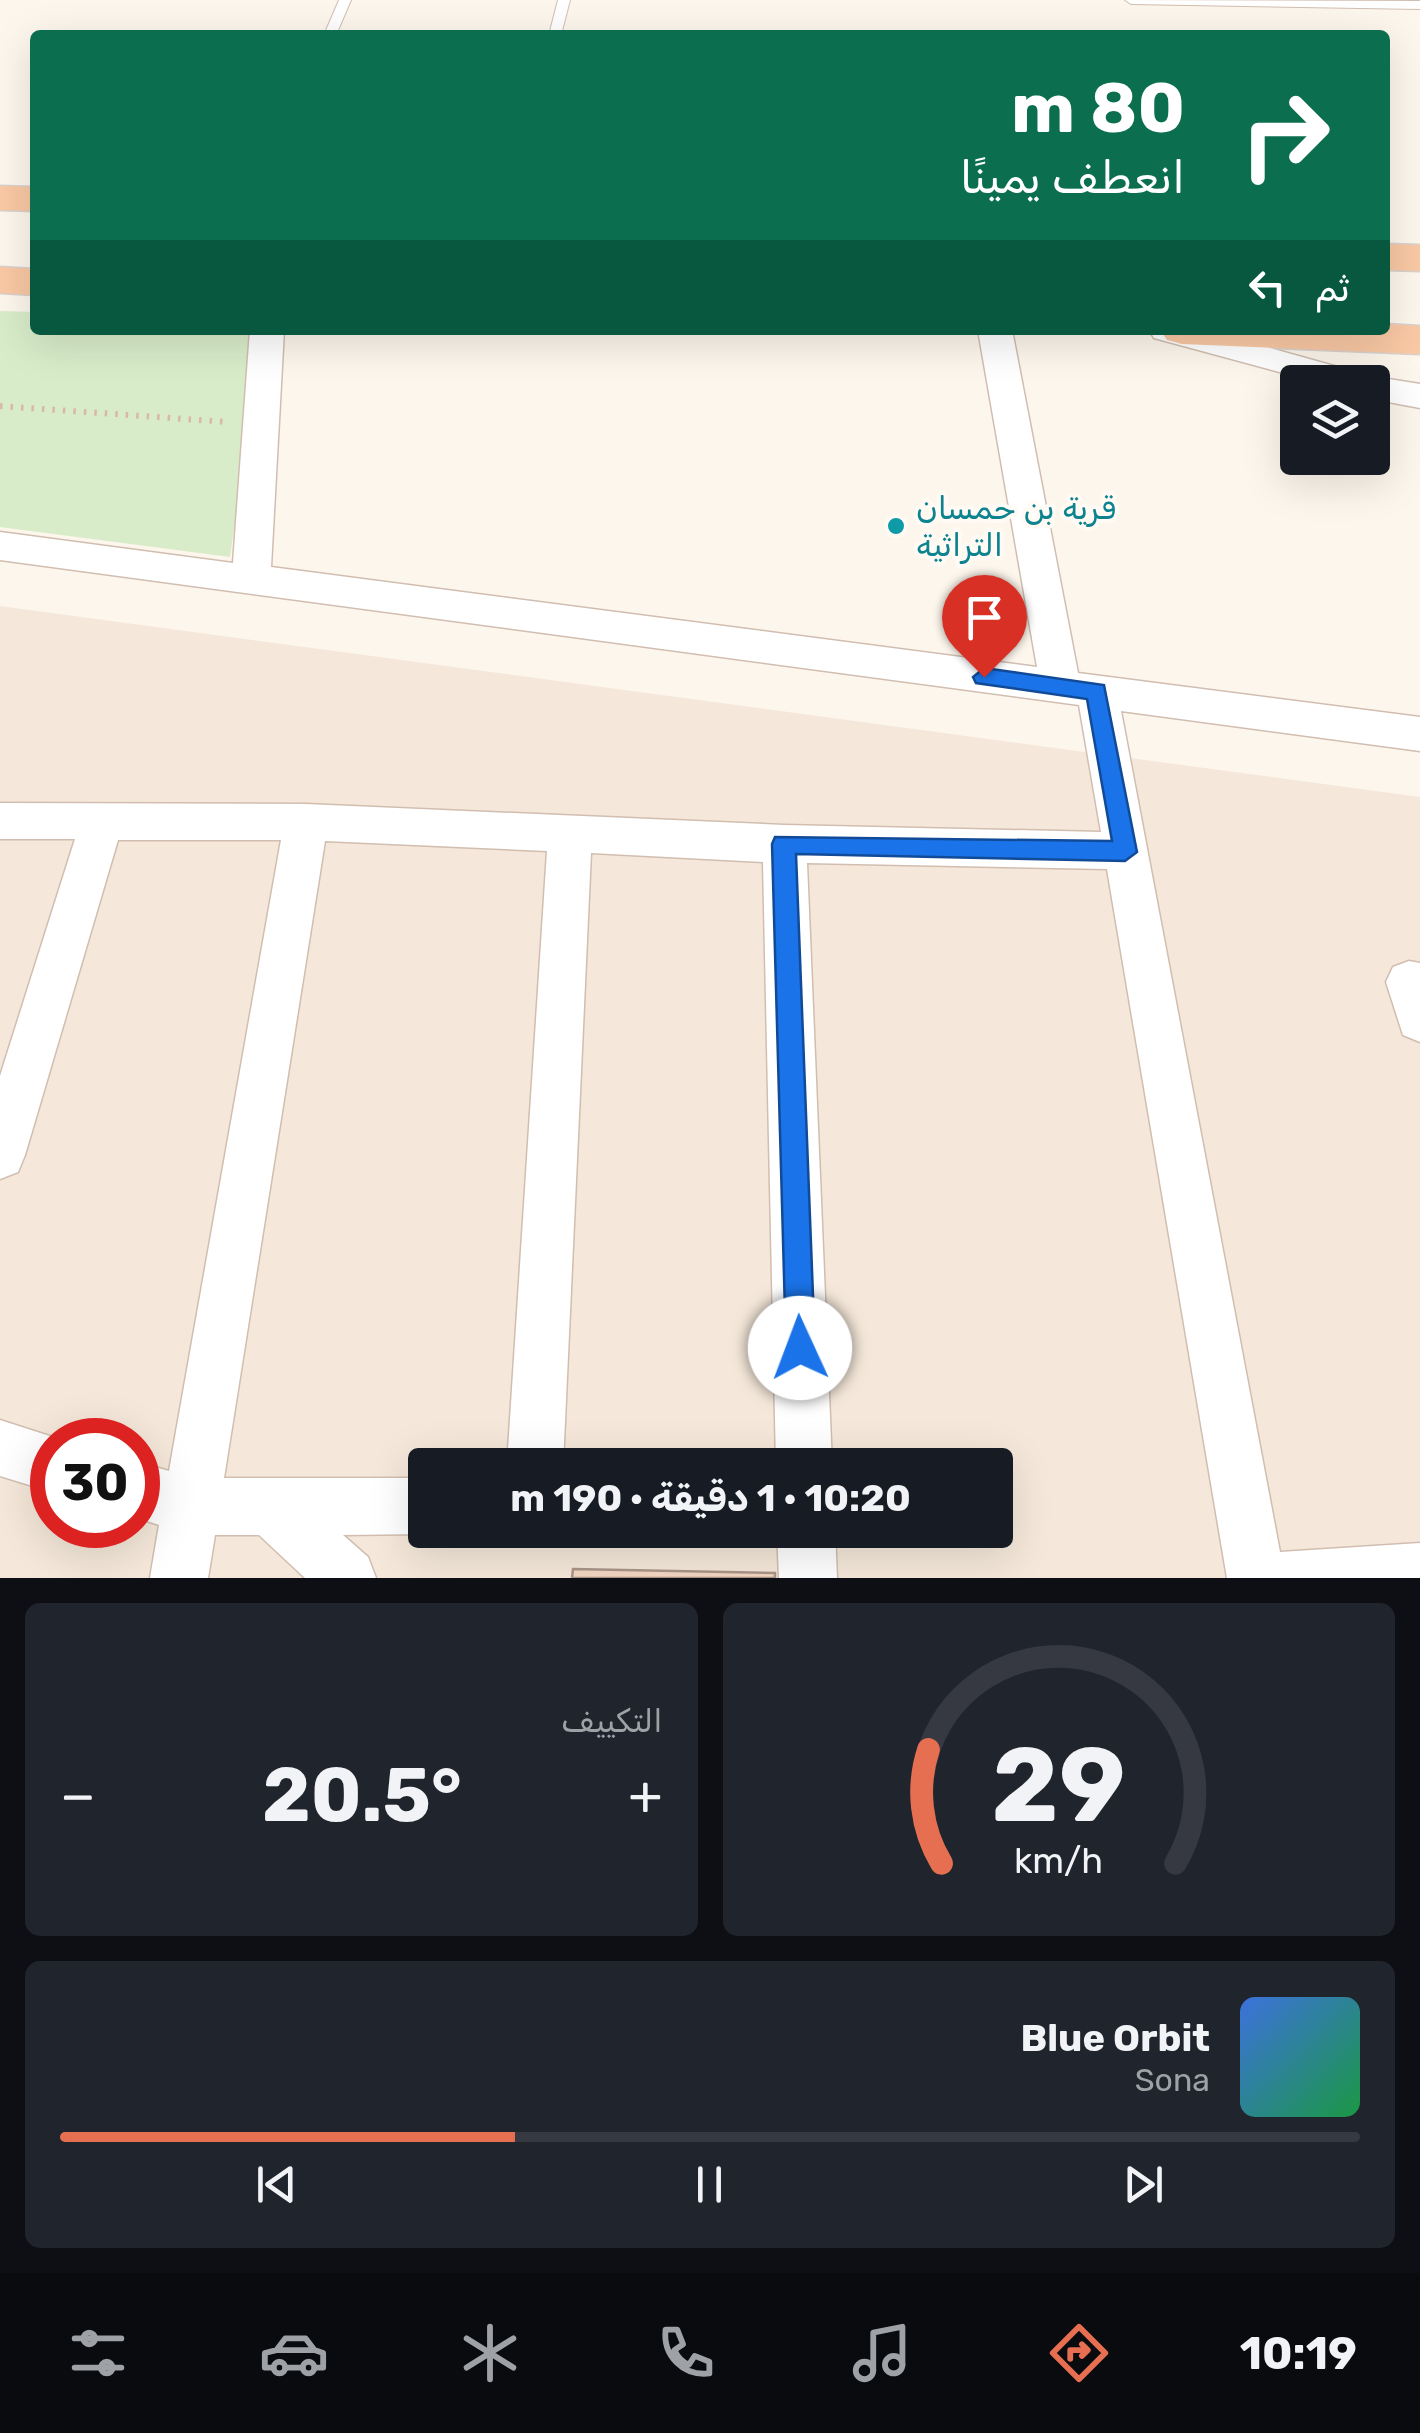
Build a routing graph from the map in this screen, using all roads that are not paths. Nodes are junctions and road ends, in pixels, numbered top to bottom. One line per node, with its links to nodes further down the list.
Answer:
1 (345, 0): 5 (lane)
2 (564, 0): 6 (lane)
3 (1131, 0): 4 (lane)
4 (1420, 4)
5 (332, 30)
6 (556, 30)
7 (0, 198): 8 (highway)
8 (30, 199)
9 (1390, 257): 10 (highway)
10 (1420, 258)
11 (0, 280): 12 (highway)
12 (30, 282)
13 (268, 335): 22 (street)
14 (996, 335): 23 (street)
15 (1184, 335): 18 (street)
16 (1301, 335): 17 (highway)
17 (1420, 340)
18 (1294, 365)
19 (1390, 390): 20 (street)
20 (1420, 396)
21 (0, 546): 22 (street)
22 (250, 580): 23 (street)
23 (1079, 689): 24 (street); 30 (street)
24 (1420, 734)
25 (0, 821): 26 (street)
26 (102, 822): 27 (street); 33 (street)
27 (306, 822): 28 (street); 40 (street)
28 (570, 834): 29 (street); 35 (street)
29 (784, 844): 30 (street); 36 (street)
30 (1125, 852): 47 (street)
31 (1420, 984): 32 (street)
32 (1420, 1020)
33 (0, 1155)
34 (0, 1448): 37 (street)
35 (536, 1448)
36 (803, 1448)
37 (30, 1457)
38 (160, 1497): 40 (street)
39 (408, 1506): 41 (street)
40 (192, 1507): 41 (street); 44 (street)
41 (271, 1507): 45 (street)
42 (807, 1548): 46 (street)
43 (1420, 1572): 48 (street)
44 (179, 1578)
45 (348, 1578)
46 (808, 1578)
47 (1256, 1578)
48 (1289, 1578)

